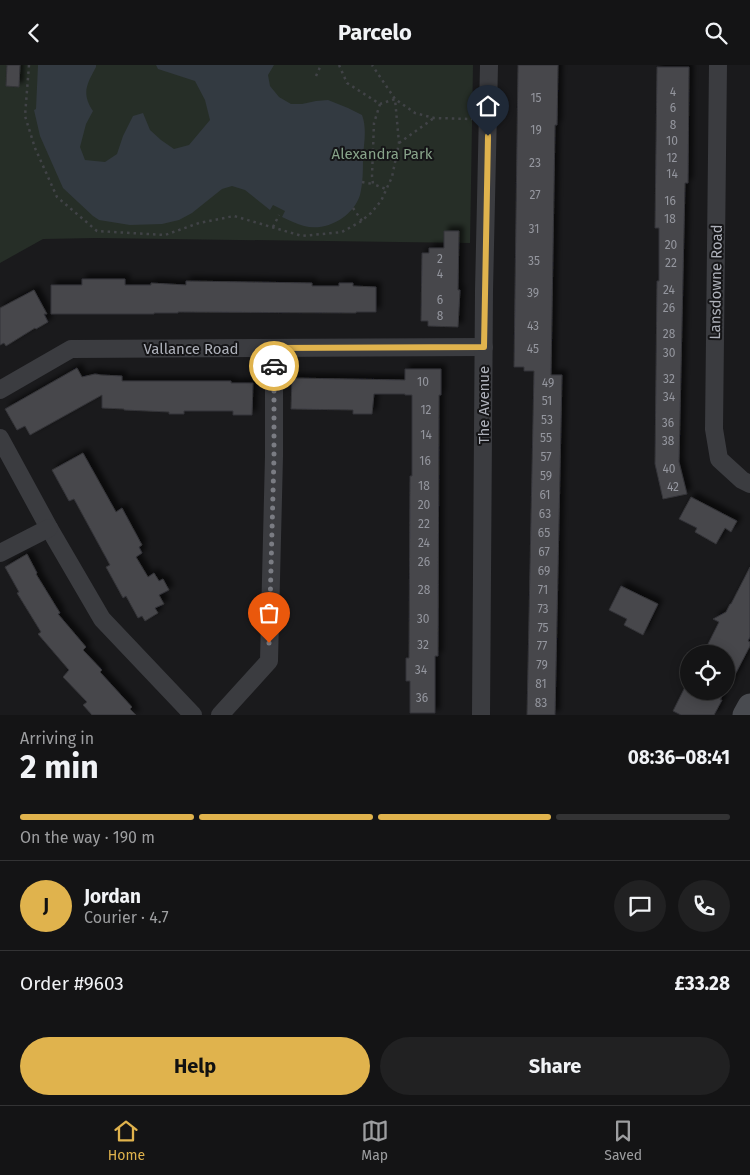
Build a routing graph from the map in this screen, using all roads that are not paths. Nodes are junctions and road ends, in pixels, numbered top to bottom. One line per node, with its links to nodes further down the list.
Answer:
1 (489, 65): 3 (street, The Avenue)
2 (718, 65): 7 (street, Lansdowne Road)
3 (484, 347): 4 (street, Vallance Road); 13 (street, The Avenue)
4 (274, 348): 5 (street, Vallance Road); 12 (street)
5 (0, 390)
6 (0, 438): 8 (street)
7 (750, 484)
8 (49, 528): 9 (street); 11 (street)
9 (0, 553)
10 (750, 706): 14 (street)
11 (194, 715)
12 (220, 715)
13 (481, 715)
14 (746, 715)

